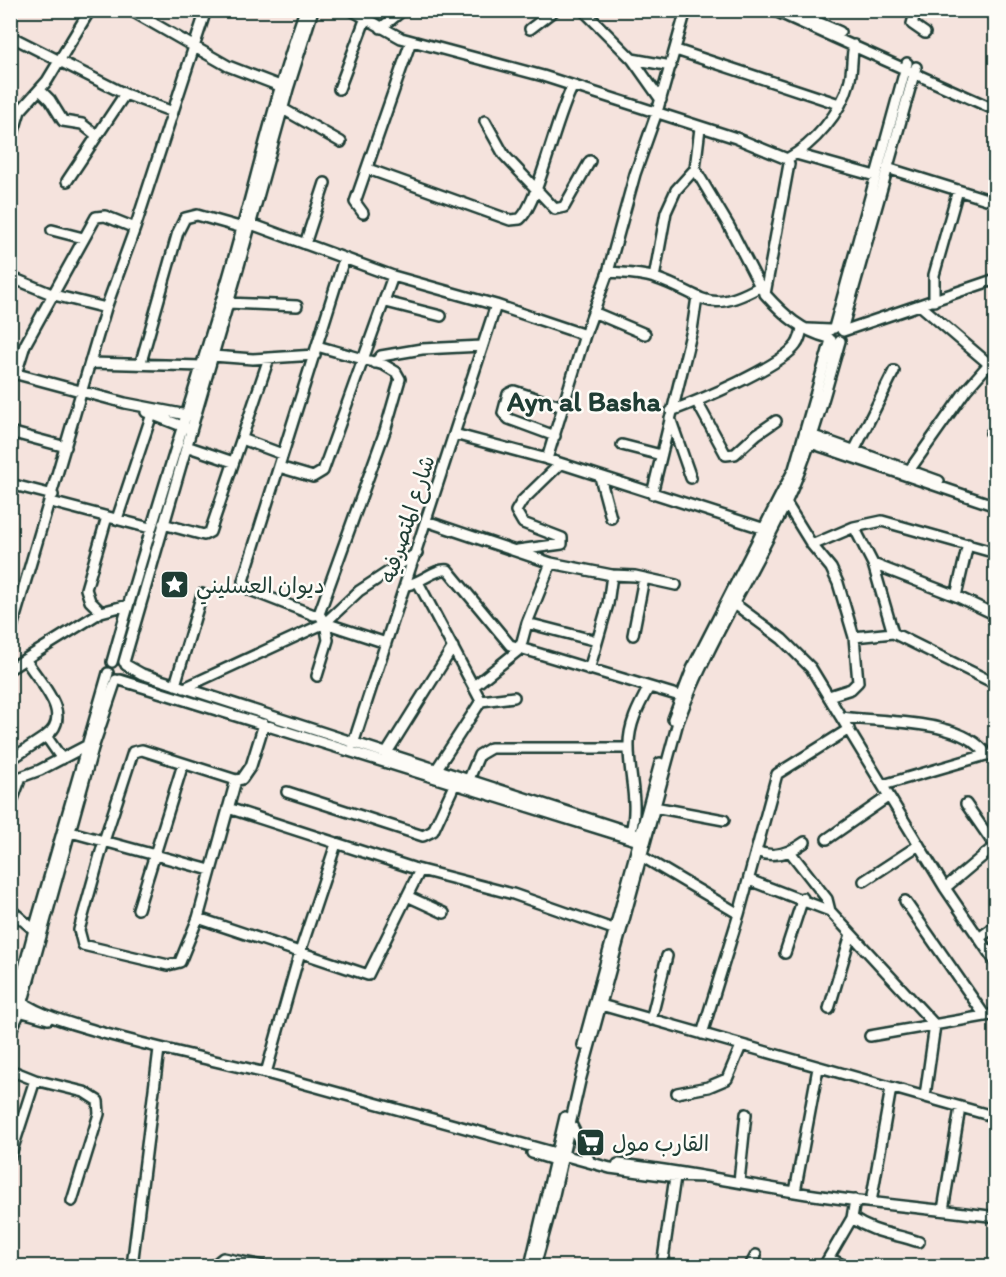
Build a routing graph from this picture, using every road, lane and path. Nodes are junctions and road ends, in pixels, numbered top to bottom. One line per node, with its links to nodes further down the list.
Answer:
1 (90, 10): 24 (street)
2 (130, 10): 21 (street)
3 (206, 10): 21 (street)
4 (313, 10): 28 (street)
5 (351, 10): 14 (street)
6 (403, 10): 15 (street)
7 (555, 10): 16 (street)
8 (583, 10): 23 (street)
9 (686, 10): 22 (street)
10 (772, 10): 20 (street)
11 (790, 10): 26 (street)
12 (916, 10): 17 (street)
13 (301, 12): 28 (street)
14 (365, 20): 15 (street); 29 (street)
15 (381, 28): 19 (street)
16 (530, 29)
17 (925, 33)
18 (10, 36): 24 (street)
19 (411, 41): 27 (street); 48 (street)
20 (854, 45): 26 (street); 33 (street)
21 (193, 47): 28 (street); 37 (street)
22 (676, 50): 25 (street); 33 (street)
23 (632, 58): 25 (street); 32 (street)
24 (60, 62): 30 (street); 31 (street)
25 (671, 66): 32 (street)
26 (911, 68): 34 (street); 36 (street); 47 (street); 50 (street)
27 (573, 86): 38 (street); 53 (street)
28 (284, 88): 35 (street); 57 (street)
29 (339, 89)
30 (40, 90): 41 (street); 43 (street)
31 (124, 94): 37 (street); 41 (street)
32 (661, 100): 38 (street)
33 (839, 104): 44 (street)
34 (996, 104)
35 (283, 109): 42 (street); 57 (street)
36 (996, 110)
37 (173, 112): 58 (street)
38 (657, 112): 40 (street); 63 (street)
39 (485, 121): 53 (street)
40 (700, 128): 45 (street); 49 (street)
41 (96, 135): 51 (street)
42 (341, 142)
43 (10, 144)
44 (796, 154): 45 (street); 50 (street)
45 (787, 159): 68 (street)
46 (590, 161): 53 (street)
47 (887, 168): 54 (street); 82 (street)
48 (368, 169): 53 (street); 56 (street)
49 (694, 169): 66 (street); 68 (street)
50 (875, 176): 82 (street)
51 (67, 181)
52 (325, 183): 61 (street)
53 (535, 190)
54 (958, 190): 55 (street); 71 (street)
55 (996, 201)
56 (363, 213)
57 (247, 226): 61 (street); 73 (street); 89 (street); 92 (street)
58 (135, 228): 60 (street); 77 (street)
59 (52, 230): 60 (street)
60 (83, 238): 69 (street)
61 (305, 244): 62 (street)
62 (344, 259): 64 (street); 85 (street)
63 (608, 272): 66 (street); 78 (street)
64 (393, 276): 72 (street); 74 (street)
65 (10, 277): 69 (street)
66 (654, 278): 70 (street)
67 (996, 279): 71 (street)
68 (762, 290): 70 (street); 80 (street)
69 (54, 295): 77 (street); 95 (street)
70 (697, 297): 101 (street)
71 (934, 301): 76 (street)
72 (386, 302): 79 (street); 88 (street)
73 (228, 303): 75 (street); 86 (street)
74 (496, 305): 83 (street); 84 (street, شارع المتصرفيه)
75 (297, 306)
76 (921, 306): 82 (street); 93 (street)
77 (106, 308): 90 (street)
78 (593, 312): 81 (street); 83 (street)
79 (441, 316)
80 (805, 328): 82 (street); 97 (street)
81 (645, 334)
82 (837, 334): 108 (street)
83 (585, 335): 99 (street)
84 (482, 346): 91 (street); 106 (street, شارع المتصرفيه)
85 (316, 350): 87 (street); 88 (street); 113 (street)
86 (213, 356): 87 (street); 102 (street)
87 (269, 358): 109 (street)
88 (362, 360): 91 (street); 119 (street)
89 (141, 362): 90 (street); 92 (street)
90 (90, 363): 96 (street)
91 (375, 363): 154 (street)
92 (202, 366): 102 (street)
93 (992, 367): 120 (street)
94 (894, 371): 114 (street)
95 (13, 373): 96 (street)
96 (82, 391): 98 (street); 112 (street)
97 (697, 402): 101 (street); 103 (street)
98 (125, 403): 100 (street); 102 (street)
99 (563, 407): 107 (street); 107 (street)
100 (152, 414): 104 (street); 129 (street)
101 (670, 415): 115 (street); 122 (street)
102 (191, 416): 104 (street)
103 (776, 421)
104 (186, 428): 110 (street); 134 (street)
105 (10, 432): 112 (street)
106 (454, 434): 116 (street); 131 (street, شارع المتصرفيه)
107 (555, 436): 116 (street)
108 (809, 438): 114 (street); 127 (street); 135 (street)
109 (242, 439): 113 (street); 117 (street)
110 (186, 446): 117 (street); 132 (street)
111 (622, 446): 115 (street)
112 (66, 447): 125 (street)
113 (282, 454): 119 (street)
114 (852, 454): 120 (street)
115 (661, 455): 124 (street)
116 (547, 459): 118 (street)
117 (233, 462): 132 (street)
118 (560, 464): 121 (street); 138 (street)
119 (279, 467): 154 (street)
120 (906, 474): 126 (street); 128 (street)
121 (600, 477): 124 (street); 130 (street)
122 (691, 478)
123 (10, 484): 125 (street)
124 (652, 494): 135 (street)
125 (52, 498): 129 (street); 157 (street)
126 (996, 500)
127 (786, 503): 137 (street); 150 (street)
128 (996, 506)
129 (112, 518): 134 (street); 152 (street)
130 (612, 518)
131 (426, 521): 138 (street); 139 (street, شارع المتصرفيه)
132 (163, 524): 166 (street)
133 (854, 527): 136 (street); 137 (street); 142 (street)
134 (150, 528): 151 (street)
135 (765, 529): 150 (street)
136 (968, 544): 140 (street); 149 (street)
137 (812, 545): 159 (street)
138 (516, 550): 141 (street)
139 (417, 553): 146 (street, شارع المتصرفيه); 154 (street)
140 (996, 553)
141 (551, 563): 143 (street); 155 (street)
142 (873, 564): 149 (street); 156 (street)
143 (612, 575): 144 (street); 160 (street)
144 (644, 578): 147 (street); 158 (street)
145 (418, 584): 146 (street); 162 (street); 163 (street)
146 (407, 585): 161 (street, شارع المتصرفيه)
147 (676, 585)
148 (202, 594): 172 (street)
149 (956, 596): 153 (street)
150 (732, 602): 175 (street); 176 (street); 201 (street)
151 (128, 605): 152 (street); 165 (street)
152 (101, 612): 164 (street)
153 (996, 615)
154 (322, 618): 161 (street); 169 (street); 172 (street)
155 (527, 623): 160 (street); 163 (street)
156 (893, 633): 159 (street); 171 (street)
157 (10, 634)
158 (633, 635)
159 (854, 637): 176 (street)
160 (597, 641): 168 (street)
161 (386, 643): 183 (street, شارع المتصرفيه)
162 (453, 647): 173 (street); 186 (street)
163 (520, 649): 168 (street); 173 (street)
164 (26, 660): 167 (street); 182 (street)
165 (112, 662): 166 (street); 170 (street)
166 (125, 664): 170 (street); 172 (street)
167 (11, 668)
168 (589, 670): 174 (street)
169 (317, 676)
170 (115, 678): 180 (street); 184 (street); 204 (street)
171 (996, 684)
172 (180, 686): 183 (street)
173 (474, 686): 178 (street)
174 (649, 687): 175 (street); 185 (street)
175 (680, 696): 205 (street)
176 (829, 696): 179 (street)
177 (513, 697): 178 (street)
178 (481, 701): 191 (street)
179 (842, 717): 181 (street); 187 (street)
180 (264, 724): 193 (street); 194 (street)
181 (849, 729): 195 (street); 212 (street)
182 (46, 736): 188 (street); 189 (street)
183 (353, 744): 186 (street)
184 (86, 746): 188 (street); 204 (street)
185 (628, 748): 192 (street); 205 (street)
186 (386, 754): 191 (street)
187 (991, 754): 195 (street)
188 (62, 759): 196 (street)
189 (10, 760)
190 (183, 764): 193 (street); 207 (street); 214 (street)
191 (436, 770): 194 (street)
192 (469, 779): 194 (street); 205 (street)
193 (236, 780): 202 (street)
194 (457, 780): 197 (street); 205 (street)
195 (883, 785): 198 (street)
196 (13, 787): 200 (street)
197 (287, 792)
198 (889, 796): 206 (street); 210 (street)
199 (966, 804): 211 (street)
200 (10, 807)
201 (654, 807): 203 (street); 205 (street)
202 (228, 808): 209 (street); 216 (street)
203 (724, 820)
204 (66, 831): 207 (street); 232 (street); 239 (street)
205 (640, 838): 215 (street); 231 (street)
206 (827, 839)
207 (104, 841): 214 (street); 229 (street)
208 (805, 842): 213 (street)
209 (336, 844): 217 (street); 235 (street)
210 (918, 844): 219 (street); 220 (street)
211 (995, 845): 220 (street)
212 (756, 851): 213 (street); 218 (street)
213 (791, 853): 226 (street)
214 (155, 856): 216 (street); 225 (street)
215 (641, 856): 228 (street); 240 (street)
216 (210, 870): 229 (street)
217 (420, 870): 221 (street); 231 (street)
218 (749, 880): 222 (street); 228 (street)
219 (864, 882)
220 (945, 888): 234 (street)
221 (407, 896): 227 (street); 235 (street)
222 (803, 898): 226 (street); 236 (street)
223 (905, 901): 243 (street)
224 (10, 909): 232 (street)
225 (138, 909)
226 (830, 911): 233 (street)
227 (444, 913)
228 (739, 914): 247 (street)
229 (198, 918): 235 (street)
230 (996, 926): 234 (street)
231 (613, 929): 263 (street)
232 (34, 930): 239 (street)
233 (851, 934): 241 (street); 245 (street)
234 (979, 938): 238 (street)
235 (300, 951): 253 (street)
236 (785, 953)
237 (667, 956): 244 (street)
238 (996, 963)
239 (17, 1003): 246 (street); 250 (street)
240 (601, 1005): 244 (street); 261 (street)
241 (828, 1008)
242 (996, 1014): 243 (street)
243 (985, 1016): 245 (street)
244 (651, 1020): 247 (street)
245 (935, 1025): 248 (street); 257 (street)
246 (12, 1029)
247 (702, 1034): 249 (street)
248 (870, 1036)
249 (741, 1046): 251 (street); 256 (street)
250 (159, 1049): 253 (street); 278 (street)
251 (818, 1068): 255 (street); 268 (street)
252 (10, 1070): 254 (street)
253 (266, 1073): 263 (street)
254 (35, 1080): 262 (street); 270 (street)
255 (891, 1088): 257 (street); 271 (street)
256 (677, 1093)
257 (926, 1096): 258 (street)
258 (960, 1108): 260 (street); 272 (street)
259 (746, 1114): 267 (street)
260 (996, 1117)
261 (570, 1122): 263 (street); 264 (street)
262 (10, 1157)
263 (559, 1158): 264 (street); 281 (street); 282 (street)
264 (595, 1163): 265 (street); 266 (street)
265 (675, 1177): 266 (street); 283 (street)
266 (705, 1177): 267 (street)
267 (739, 1182): 268 (street)
268 (795, 1192): 269 (street)
269 (855, 1200): 271 (street); 274 (street)
270 (72, 1201)
271 (871, 1202): 272 (street)
272 (943, 1210): 273 (street)
273 (996, 1217)
274 (852, 1218): 275 (street); 277 (street)
275 (919, 1242)
276 (756, 1255): 284 (street)
277 (829, 1257): 285 (street); 286 (street)
278 (132, 1266)
279 (213, 1266): 280 (street)
280 (263, 1266)
281 (530, 1266)
282 (535, 1266)
283 (662, 1266)
284 (750, 1266)
285 (824, 1266)
286 (844, 1266)

